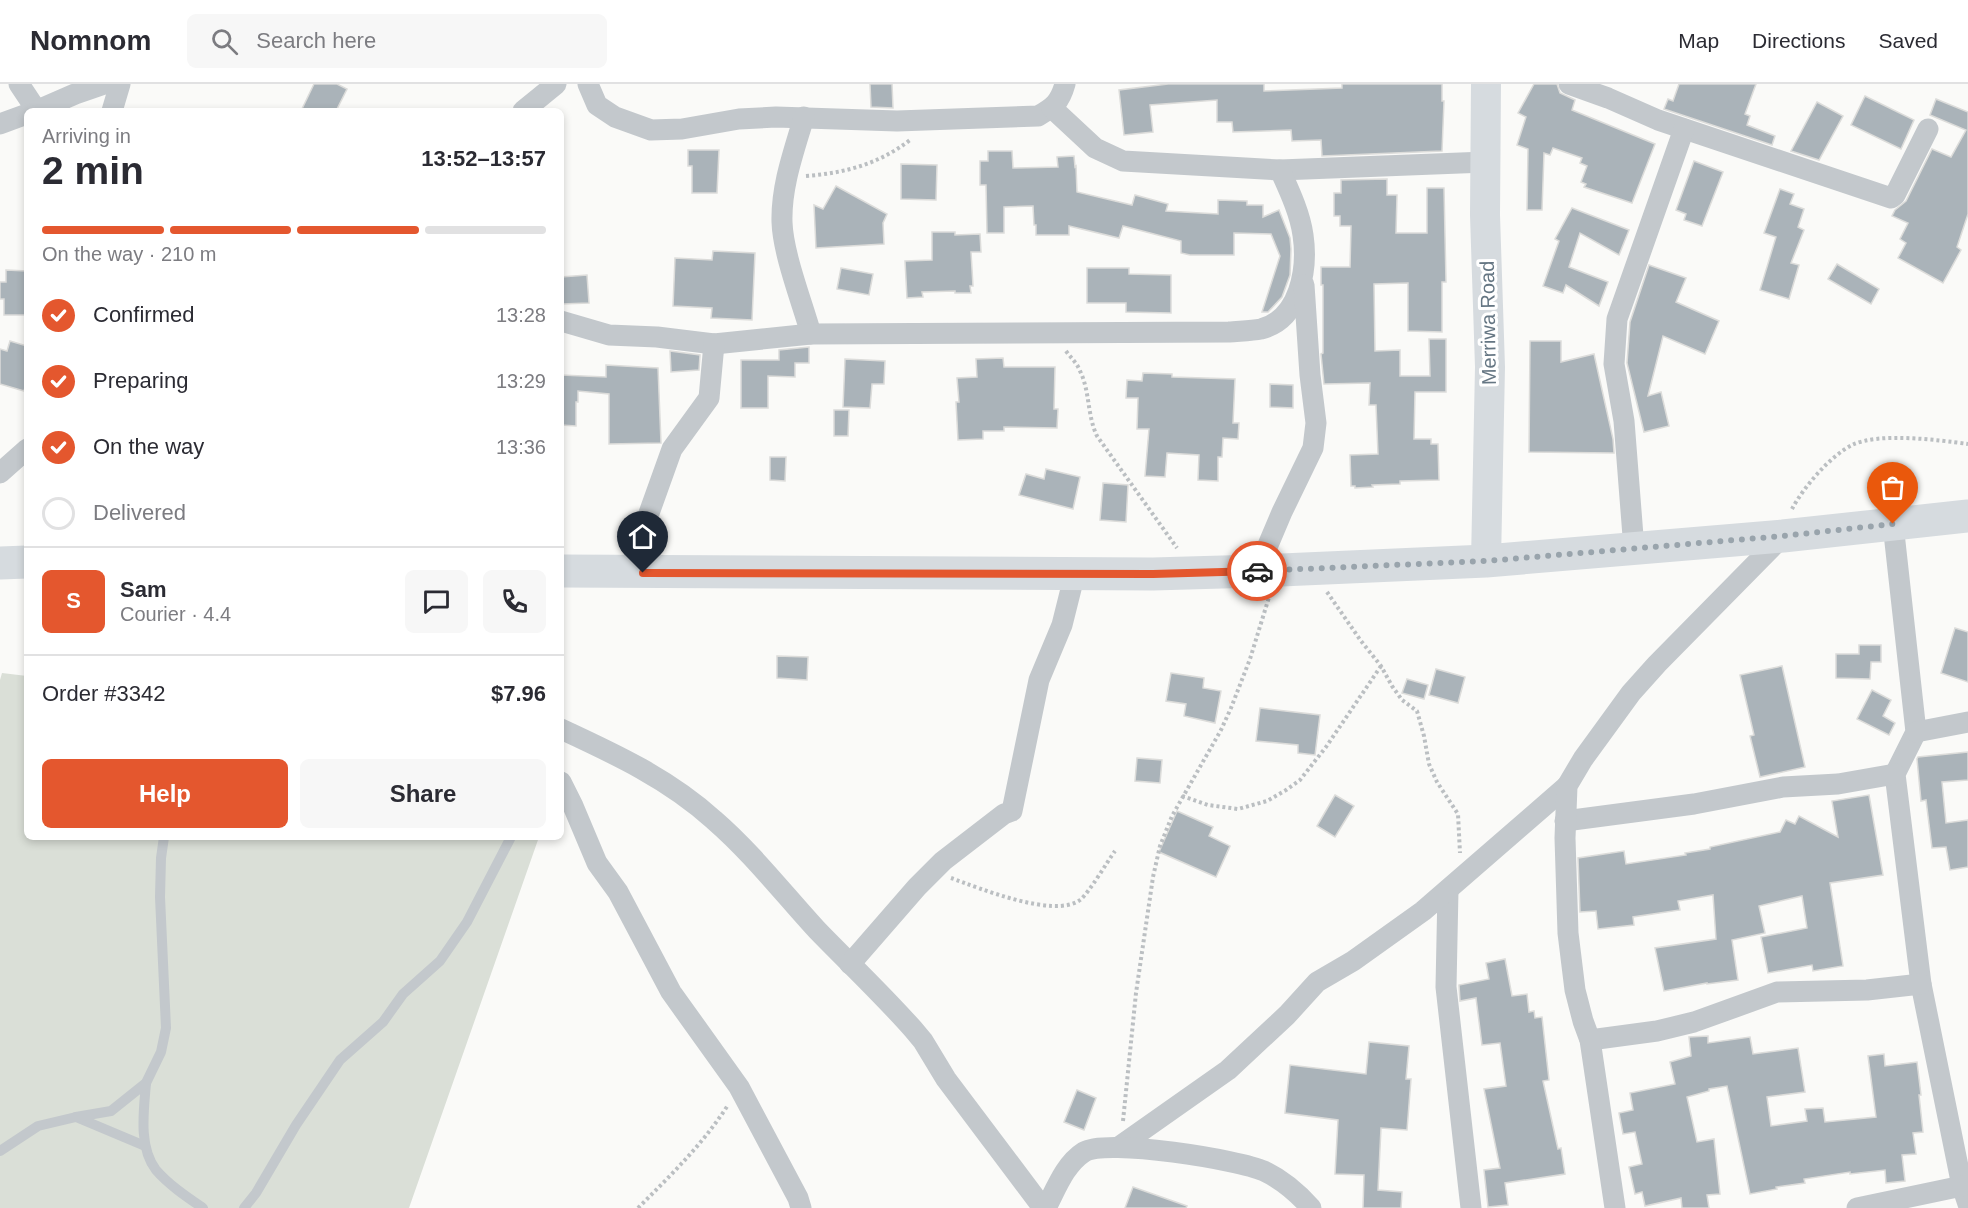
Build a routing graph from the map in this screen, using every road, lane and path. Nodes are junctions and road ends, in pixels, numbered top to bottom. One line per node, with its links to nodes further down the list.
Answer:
1 (19, 84): 9 (street)
2 (104, 84): 10 (street)
3 (120, 84): 11 (street)
4 (556, 84): 12 (street)
5 (588, 84): 15 (street)
6 (1065, 84): 13 (street)
7 (1486, 84): 20 (street, Merriwa Road)
8 (1569, 84): 18 (street)
9 (35, 108)
10 (44, 108)
11 (113, 108)
12 (527, 108)
13 (1052, 108): 16 (street); 21 (street)
14 (24, 115): 17 (street)
15 (804, 117): 16 (street); 22 (street)
16 (934, 120): 22 (path)
17 (0, 124)
18 (1684, 129): 19 (street); 34 (street)
19 (1928, 129)
20 (1486, 162): 21 (street); 35 (street, Merriwa Road)
21 (1280, 170): 23 (street)
22 (787, 177): 26 (street)
23 (1303, 279): 25 (street); 40 (street)
24 (564, 322): 27 (street)
25 (1051, 332): 26 (street); 43 (path)
26 (812, 334): 27 (street)
27 (714, 344): 41 (street)
28 (1968, 444): 33 (path)
29 (24, 452): 30 (street)
30 (0, 473)
31 (1968, 516): 32 (highway)
32 (1893, 524): 33 (highway); 47 (street)
33 (1783, 536): 34 (highway); 49 (street)
34 (1634, 549): 35 (highway)
35 (1486, 561): 38 (highway)
36 (0, 562): 37 (highway)
37 (24, 562)
38 (1311, 569): 40 (highway); 44 (path)
39 (564, 571): 41 (highway)
40 (1267, 571): 43 (highway); 51 (path)
41 (643, 573): 42 (highway)
42 (1075, 573): 43 (highway); 56 (street)
43 (1194, 573)
44 (1381, 666): 51 (path); 57 (path)
45 (1968, 722): 47 (street)
46 (564, 730): 58 (street)
47 (1916, 732): 48 (street)
48 (1895, 774): 52 (street); 59 (street)
49 (1567, 786): 52 (street); 57 (street)
50 (564, 788): 62 (street)
51 (1182, 796): 65 (path)
52 (1565, 820): 60 (street)
53 (164, 840): 61 (lane)
54 (509, 840): 69 (lane)
55 (1115, 851): 56 (path)
56 (934, 871): 58 (street)
57 (1453, 885): 65 (street); 74 (street)
58 (850, 964): 72 (street)
59 (1921, 984): 60 (street); 67 (street)
60 (1590, 1040): 75 (street)
61 (146, 1083): 63 (lane); 64 (lane)
62 (739, 1087): 70 (path); 71 (street)
63 (76, 1117): 64 (lane); 66 (lane)
64 (145, 1146): 68 (lane)
65 (1120, 1146): 72 (street); 73 (street)
66 (0, 1151)
67 (1965, 1195): 76 (street)
68 (203, 1208)
69 (244, 1208)
70 (638, 1208)
71 (801, 1208)
72 (1044, 1208)
73 (1311, 1208)
74 (1471, 1208)
75 (1615, 1208)
76 (1857, 1208)

